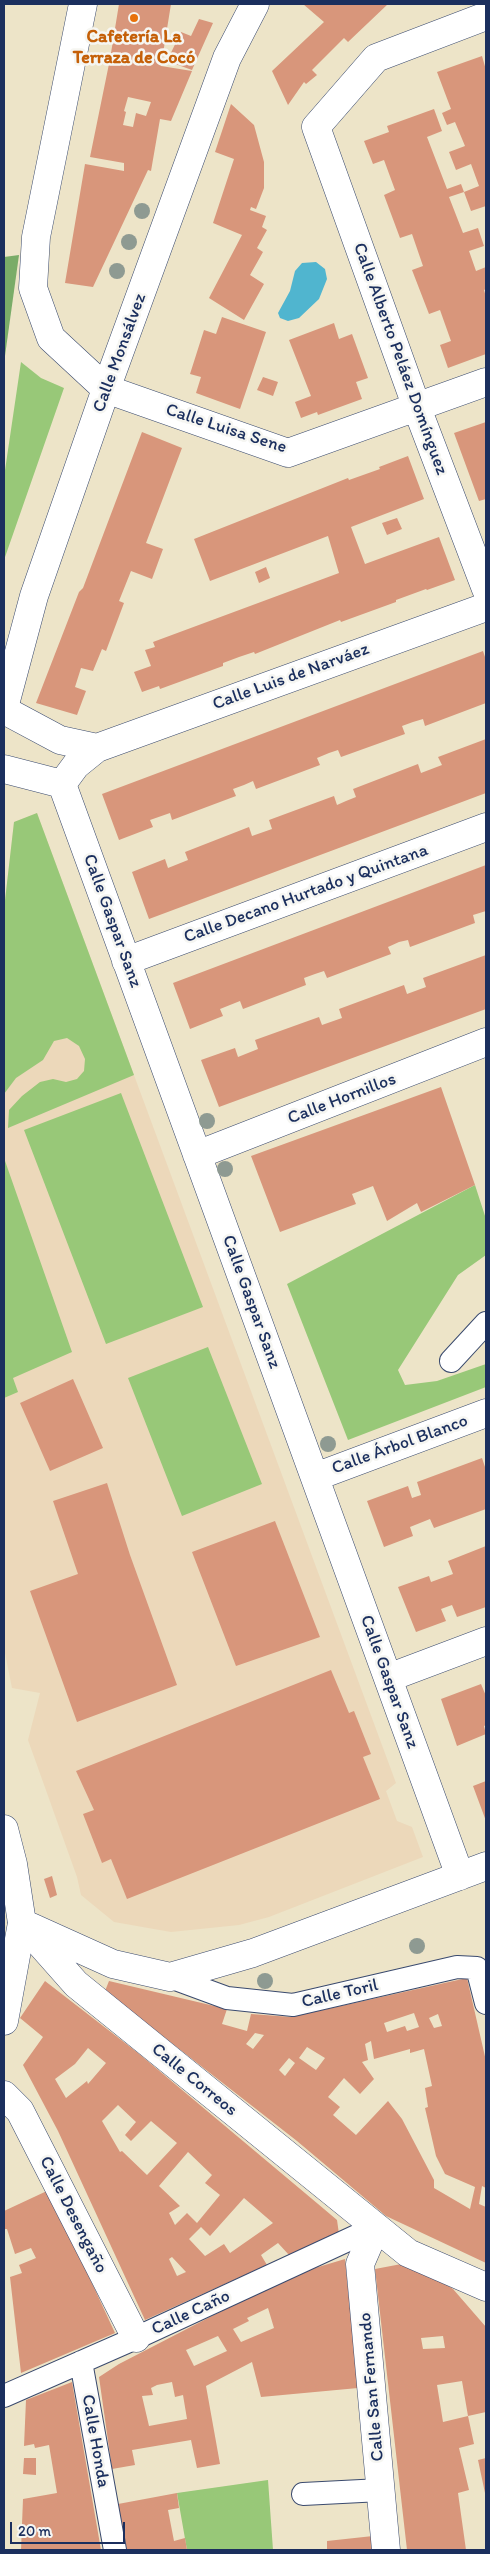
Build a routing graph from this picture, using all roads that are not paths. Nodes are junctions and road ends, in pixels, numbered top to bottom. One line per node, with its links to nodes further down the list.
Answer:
1 (83, 4): 5 (street)
2 (254, 4): 5 (street, Calle Monsálvez)
3 (486, 16): 6 (street, Calle Alberto Peláez Domínguez)
4 (486, 382): 6 (street, Calle Luisa Sene)
5 (106, 389): 6 (street, Calle Luisa Sene); 9 (street, Calle Monsálvez)
6 (417, 408): 7 (street, Calle Alberto Peláez Domínguez)
7 (486, 589)
8 (486, 607): 10 (street, Calle Luis de Narváez)
9 (4, 709): 10 (street)
10 (96, 748): 12 (street, Calle Luis de Narváez)
11 (4, 769): 12 (street)
12 (62, 784): 14 (street, Calle Gaspar Sanz)
13 (486, 827): 14 (street, Calle Decano Hurtado y Quintana)
14 (126, 961): 16 (street, Calle Gaspar Sanz)
15 (484, 1049): 16 (street, Calle Hornillos)
16 (197, 1155): 20 (street, Calle Gaspar Sanz)
17 (486, 1323): 18 (lane)
18 (451, 1362)
19 (486, 1413): 20 (street, Calle Árbol Blanco)
20 (315, 1477): 22 (street, Calle Gaspar Sanz)
21 (486, 1640): 22 (street)
22 (388, 1678): 25 (street, Calle Gaspar Sanz)
23 (4, 1829): 26 (street)
24 (486, 1866): 25 (street, Calle Toril)
25 (460, 1876): 27 (street, Calle Toril)
26 (22, 1923): 27 (street, Calle Toril); 29 (street); 31 (street, Calle Correos)
27 (170, 1977): 28 (lane, Calle Toril)
28 (486, 2003)
29 (4, 2021)
30 (4, 2096): 33 (street, Calle Desengaño)
31 (376, 2227): 32 (street, Calle Correos); 33 (lane, Calle Caño); 36 (street, Calle San Fernando)
32 (486, 2287)
33 (136, 2338): 34 (lane, Calle Caño)
34 (81, 2362): 35 (lane, Calle Caño); 38 (lane, Calle Honda)
35 (4, 2396)
36 (381, 2490): 37 (lane); 39 (street, Calle San Fernando)
37 (303, 2494)
38 (115, 2550)
39 (386, 2550)

